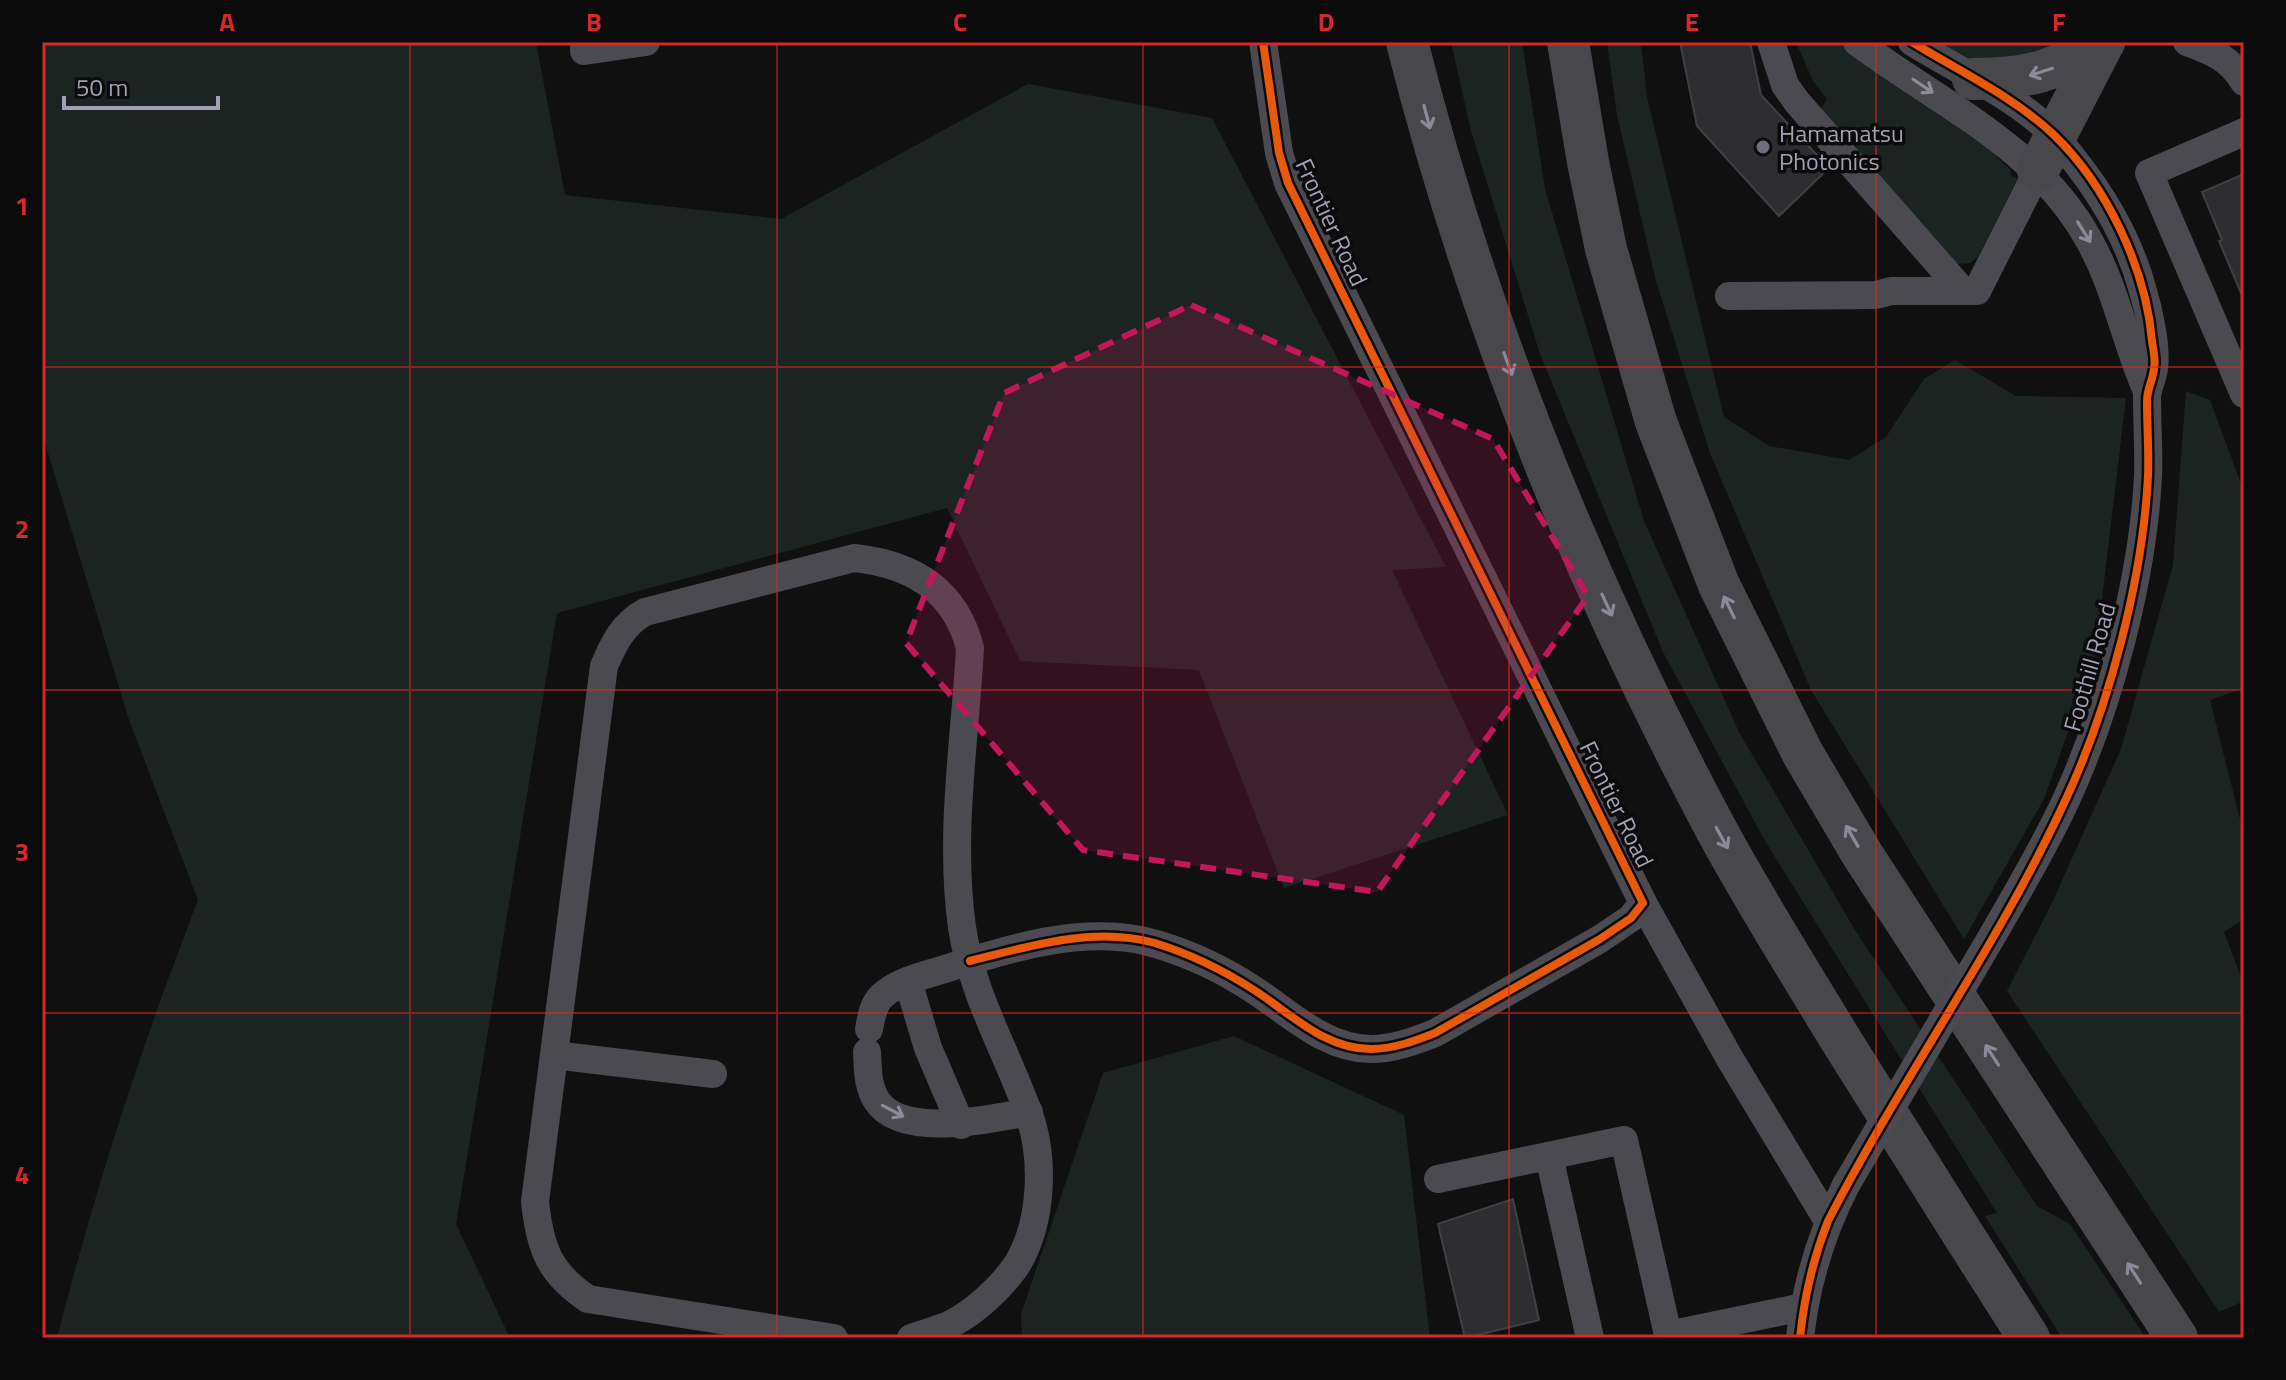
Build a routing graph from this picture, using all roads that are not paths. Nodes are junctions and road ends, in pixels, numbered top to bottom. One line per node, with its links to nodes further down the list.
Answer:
1 (646, 42): 10 (street)
2 (1263, 42): 19 (street, Frontier Road)
3 (1407, 42): 35 (highway, one-way to 35)
4 (1568, 42): 36 (highway, one-way to 4)
5 (1771, 42): 15 (street)
6 (1857, 42): 14 (street, Foothill Road, one-way to 14)
7 (1912, 42): 11 (street, Foothill Road)
8 (2104, 42): 11 (highway, one-way to 11); 14 (highway)
9 (2187, 42): 12 (street)
10 (584, 46)
11 (1973, 79): 14 (street, Foothill Road)
12 (2244, 82)
13 (2244, 132): 18 (street)
14 (2046, 153): 15 (street); 17 (street, Foothill Road, one-way to 17); 17 (street, Foothill Road)
15 (1961, 289): 16 (street)
16 (1729, 296)
17 (2147, 390): 28 (street, Foothill Road, bridge)
18 (2244, 394)
19 (1643, 903): 20 (street, Frontier Road); 28 (street)
20 (970, 961): 21 (street, Frontier Road); 22 (street); 24 (street)
21 (908, 981): 25 (street); 25 (street, Frontier Road, one-way to 25)
22 (554, 1055): 23 (street); 31 (street)
23 (713, 1074)
24 (1029, 1112): 25 (street); 32 (street)
25 (961, 1125)
26 (1549, 1156): 27 (street); 30 (street); 33 (street)
27 (1438, 1179)
28 (1828, 1221): 29 (street, Foothill Road)
29 (1803, 1307): 30 (street); 34 (street, Foothill Road)
30 (1657, 1336)
31 (834, 1338)
32 (911, 1338)
33 (1590, 1338)
34 (1800, 1338)
35 (2029, 1338)
36 (2177, 1338)

